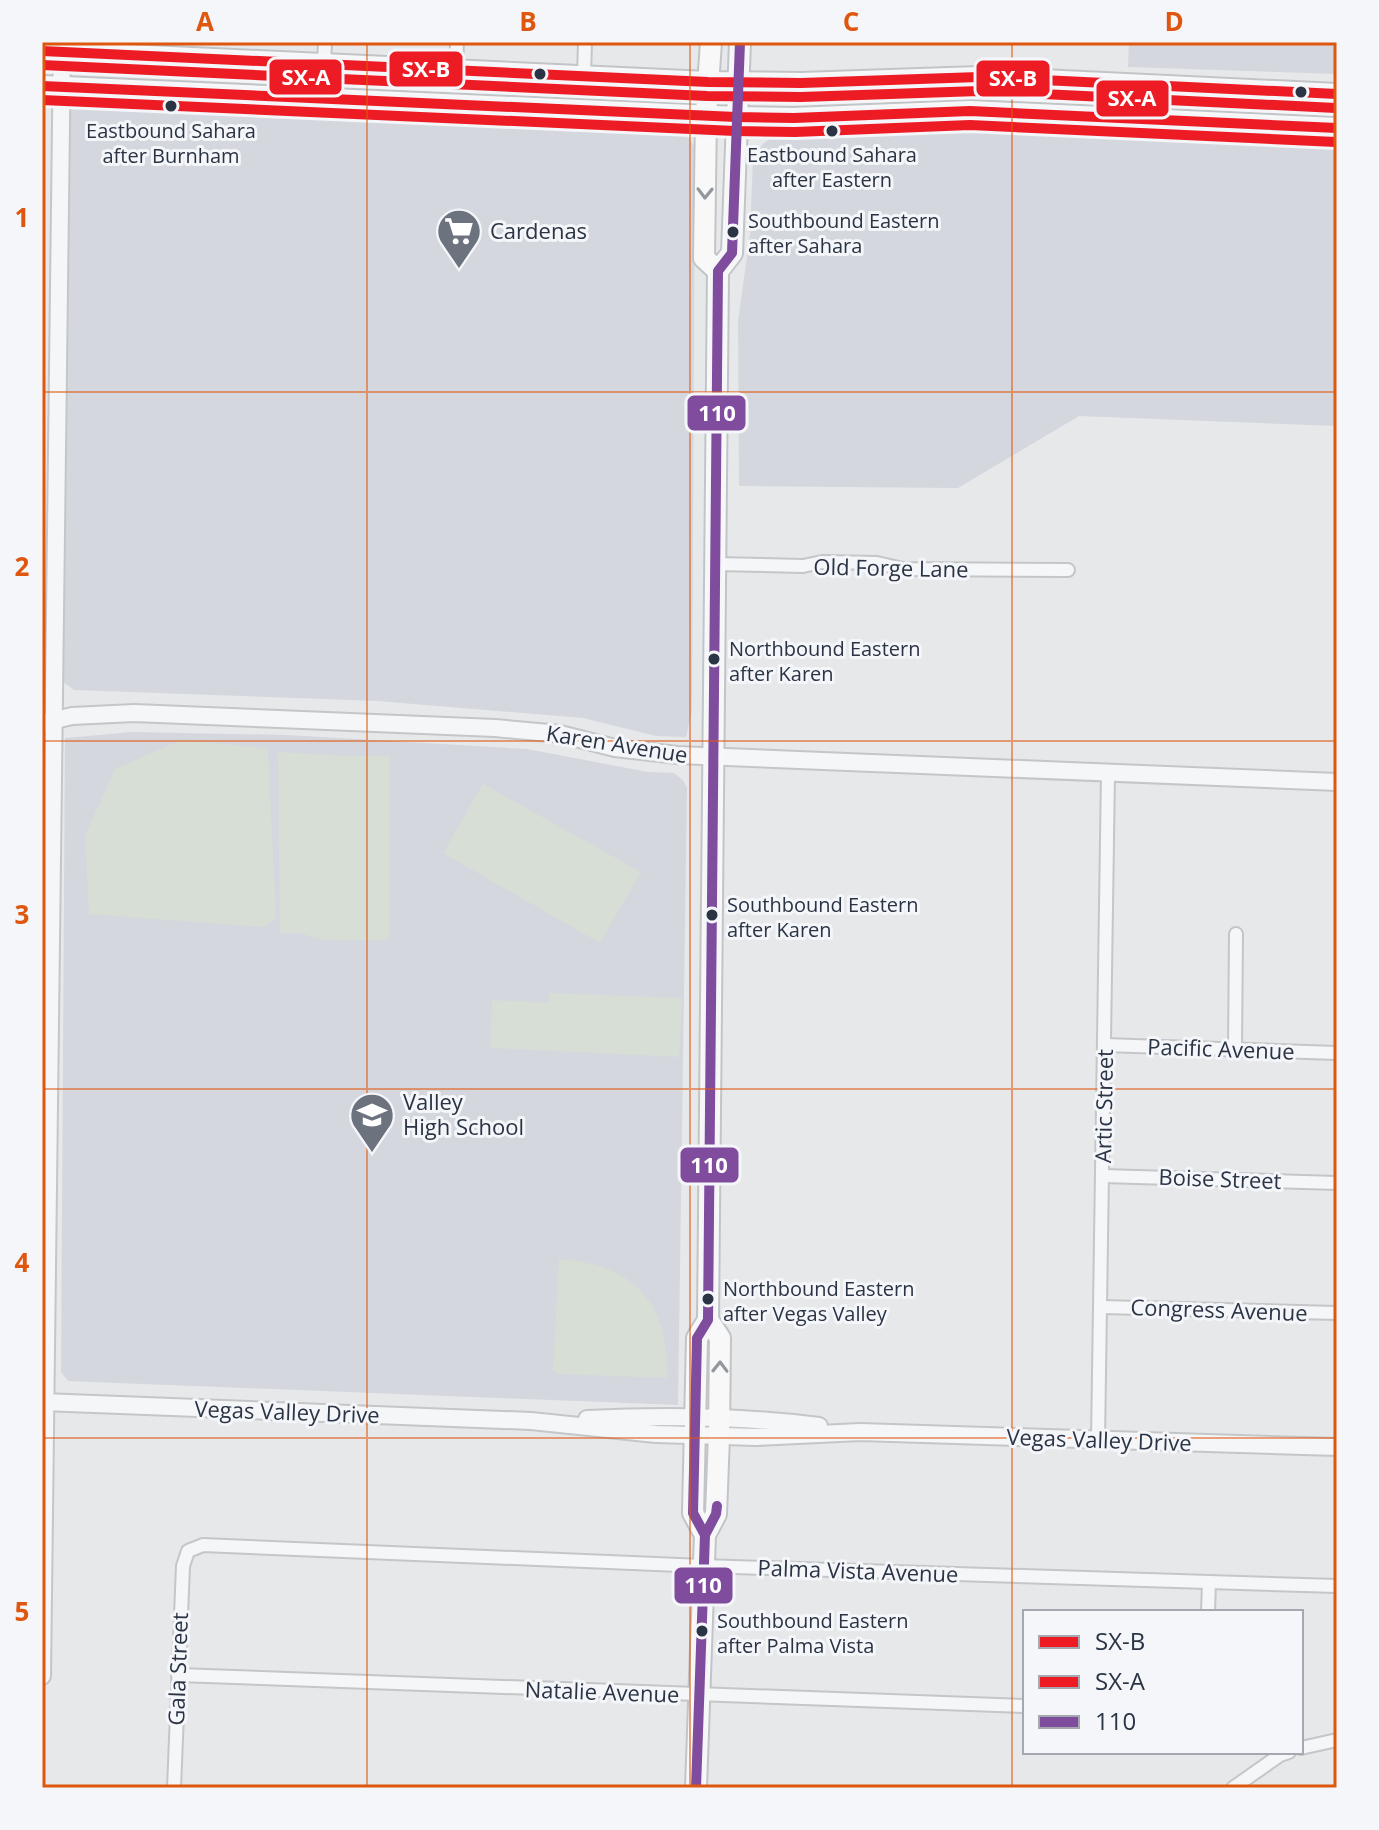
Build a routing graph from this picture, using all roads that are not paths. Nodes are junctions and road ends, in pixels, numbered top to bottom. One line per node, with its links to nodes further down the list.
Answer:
1 (325, 42): 8 (street)
2 (457, 42): 10 (street)
3 (585, 42): 11 (street)
4 (711, 42): 13 (main road)
5 (740, 42): 14 (main road)
6 (55, 48): 7 (main road); 15 (street)
7 (195, 50): 8 (main road)
8 (324, 63): 9 (main road)
9 (386, 67): 10 (main road); 17 (main road)
10 (456, 70): 11 (main road)
11 (584, 76): 13 (main road)
12 (1044, 80): 14 (main road); 16 (main road); 18 (main road)
13 (708, 82): 14 (main road); 19 (main road)
14 (739, 83): 20 (main road)
15 (51, 86): 17 (main road); 25 (street)
16 (1337, 94)
17 (385, 101): 19 (main road)
18 (1032, 113): 20 (main road); 21 (main road)
19 (706, 115): 20 (main road); 22 (main road, one-way to 22)
20 (736, 117): 22 (main road)
21 (1337, 128)
22 (718, 271): 23 (main road)
23 (715, 564): 24 (street, Old Forge Lane); 26 (main road)
24 (1068, 570)
25 (49, 722): 26 (street, Karen Avenue); 29 (street)
26 (713, 757): 27 (street, Karen Avenue); 39 (main road)
27 (1108, 773): 28 (street, Karen Avenue); 31 (street, Artic Street)
28 (1337, 782)
29 (47, 809): 36 (street)
30 (1236, 934): 32 (street)
31 (1105, 1045): 32 (street, Pacific Avenue); 34 (street, Artic Street)
32 (1235, 1049): 33 (street, Pacific Avenue)
33 (1337, 1053)
34 (1103, 1176): 35 (street, Boise Street); 37 (street, Artic Street)
35 (1337, 1183)
36 (44, 1266): 40 (street)
37 (1101, 1307): 38 (street, Congress Avenue); 43 (street, Artic Street)
38 (1337, 1313)
39 (708, 1320): 41 (main road); 42 (main road, one-way to 39)
40 (44, 1402): 41 (street, Vegas Valley Drive); 46 (street)
41 (695, 1426): 42 (street, Vegas Valley Drive); 45 (main road)
42 (719, 1426): 43 (street, Vegas Valley Drive); 45 (main road)
43 (1098, 1440): 44 (street, Vegas Valley Drive)
44 (1337, 1447)
45 (705, 1535): 48 (main road)
46 (43, 1541): 53 (street)
47 (188, 1551): 48 (street, Palma Vista Avenue); 52 (street, Gala Street)
48 (703, 1566): 49 (street, Palma Vista Avenue); 54 (main road)
49 (1209, 1582): 50 (street, Palma Vista Avenue); 51 (street)
50 (1337, 1586)
51 (1208, 1610)
52 (178, 1675): 54 (street, Natalie Avenue); 59 (street, Gala Street)
53 (42, 1676)
54 (699, 1696): 55 (street, Natalie Avenue); 60 (main road)
55 (1023, 1706)
56 (1337, 1740): 57 (street)
57 (1303, 1748)
58 (1283, 1754): 61 (street)
59 (174, 1788)
60 (696, 1788)
61 (1233, 1788)

